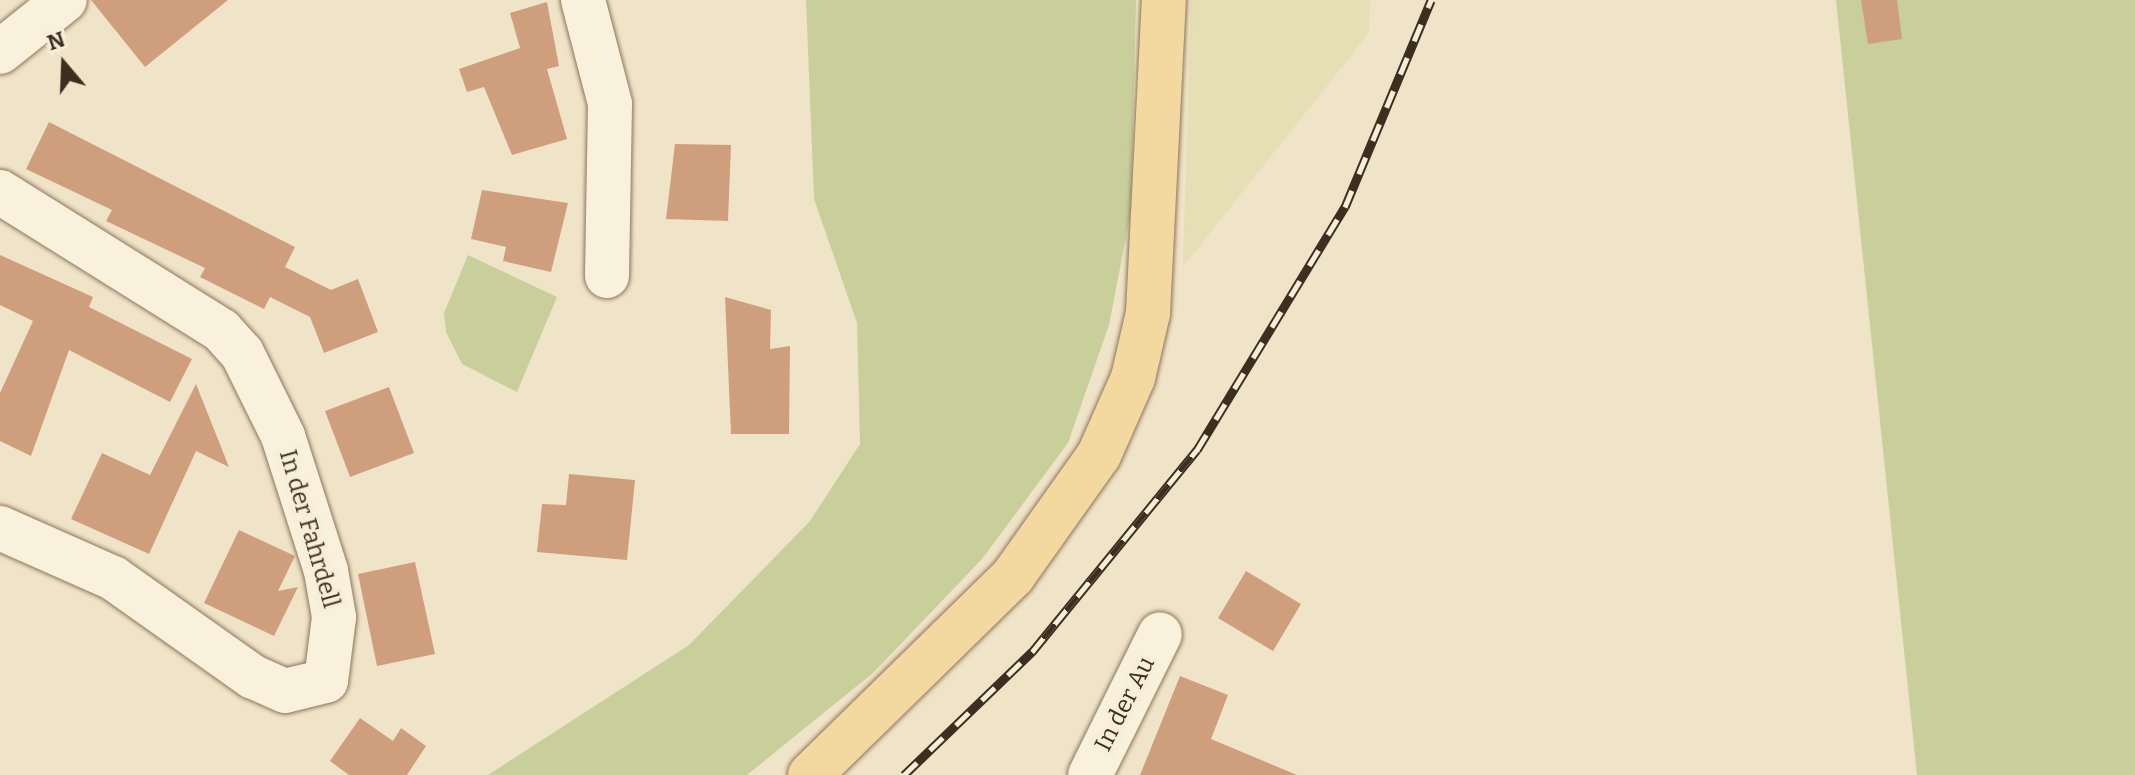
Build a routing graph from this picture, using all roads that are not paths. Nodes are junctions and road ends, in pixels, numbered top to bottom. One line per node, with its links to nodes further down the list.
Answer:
1 (65, 0): 4 (street)
2 (583, 0): 6 (street)
3 (1164, 0): 9 (main road)
4 (0, 52)
5 (0, 192): 7 (street, In der Fahrdell)
6 (607, 276)
7 (0, 528)
8 (1160, 634): 10 (street, In der Au)
9 (810, 775)
10 (1090, 775)

